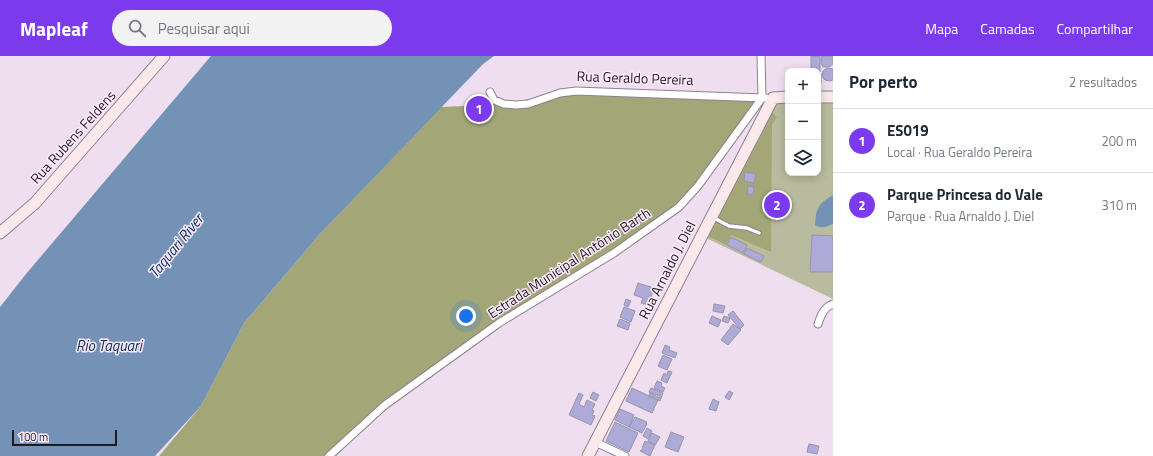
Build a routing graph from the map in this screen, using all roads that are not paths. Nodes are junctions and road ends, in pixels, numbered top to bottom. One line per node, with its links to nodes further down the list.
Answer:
1 (164, 56): 9 (street, Rua Rubens Feldens)
2 (761, 56): 7 (street)
3 (490, 92): 7 (street, Rua Geraldo Pereira)
4 (785, 97): 7 (street, Rua Geraldo Pereira)
5 (821, 97): 6 (street)
6 (833, 97)
7 (767, 98): 8 (street, Rua Arnaldo J. Diel); 14 (street, Estrada Municipal Antônio Barth)
8 (711, 217): 10 (lane); 13 (street, Rua Arnaldo J. Diel)
9 (0, 233)
10 (759, 233)
11 (833, 304): 12 (street)
12 (818, 324)
13 (595, 442): 15 (street, Rua Arnaldo J. Diel); 16 (street)
14 (329, 456)
15 (588, 456)
16 (625, 456)

